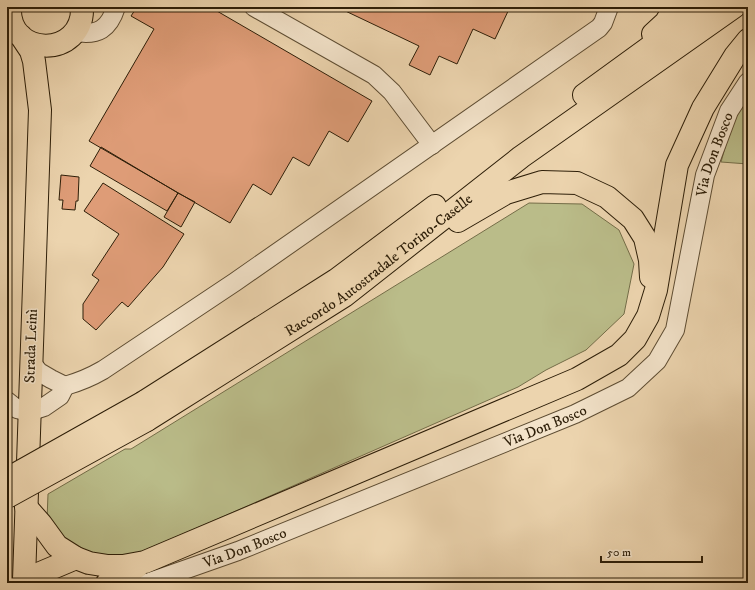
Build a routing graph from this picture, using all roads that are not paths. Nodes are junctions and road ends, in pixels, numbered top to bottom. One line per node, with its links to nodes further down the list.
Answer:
1 (10, 7): 9 (main road, Strada Leinì)
2 (82, 7): 10 (main road, Strada Leinì)
3 (116, 7): 10 (street)
4 (254, 7): 15 (street)
5 (609, 7): 15 (street)
6 (675, 7): 12 (main road)
7 (705, 7): 12 (main road, Raccordo Autostradale Torino-Caselle)
8 (734, 7): 16 (main road, Raccordo Autostradale Torino-Caselle)
9 (21, 36): 10 (main road); 14 (main road, Strada Leinì)
10 (68, 38): 14 (main road, Strada Leinì)
11 (748, 40): 17 (main road)
12 (606, 79): 21 (main road, Raccordo Autostradale Torino-Caselle)
13 (748, 82): 27 (street, Via Don Bosco)
14 (40, 110): 18 (main road, Strada Leinì)
15 (432, 145): 19 (street)
16 (390, 260): 17 (main road); 21 (main road, Raccordo Autostradale Torino-Caselle)
17 (635, 339): 27 (main road)
18 (31, 362): 19 (street); 22 (main road, Strada Leinì)
19 (65, 386): 22 (street)
20 (7, 401): 22 (street)
21 (145, 411): 23 (main road, Raccordo Autostradale Torino-Caselle, bridge); 24 (main road, Raccordo Autostradale Torino-Caselle, bridge)
22 (29, 412): 25 (main road, Strada Leinì)
23 (7, 479)
24 (7, 497)
25 (26, 507): 26 (main road); 28 (main road, Strada Leinì)
26 (76, 558): 27 (main road); 28 (main road)
27 (146, 573): 29 (main road)
28 (24, 582)
29 (107, 583)

